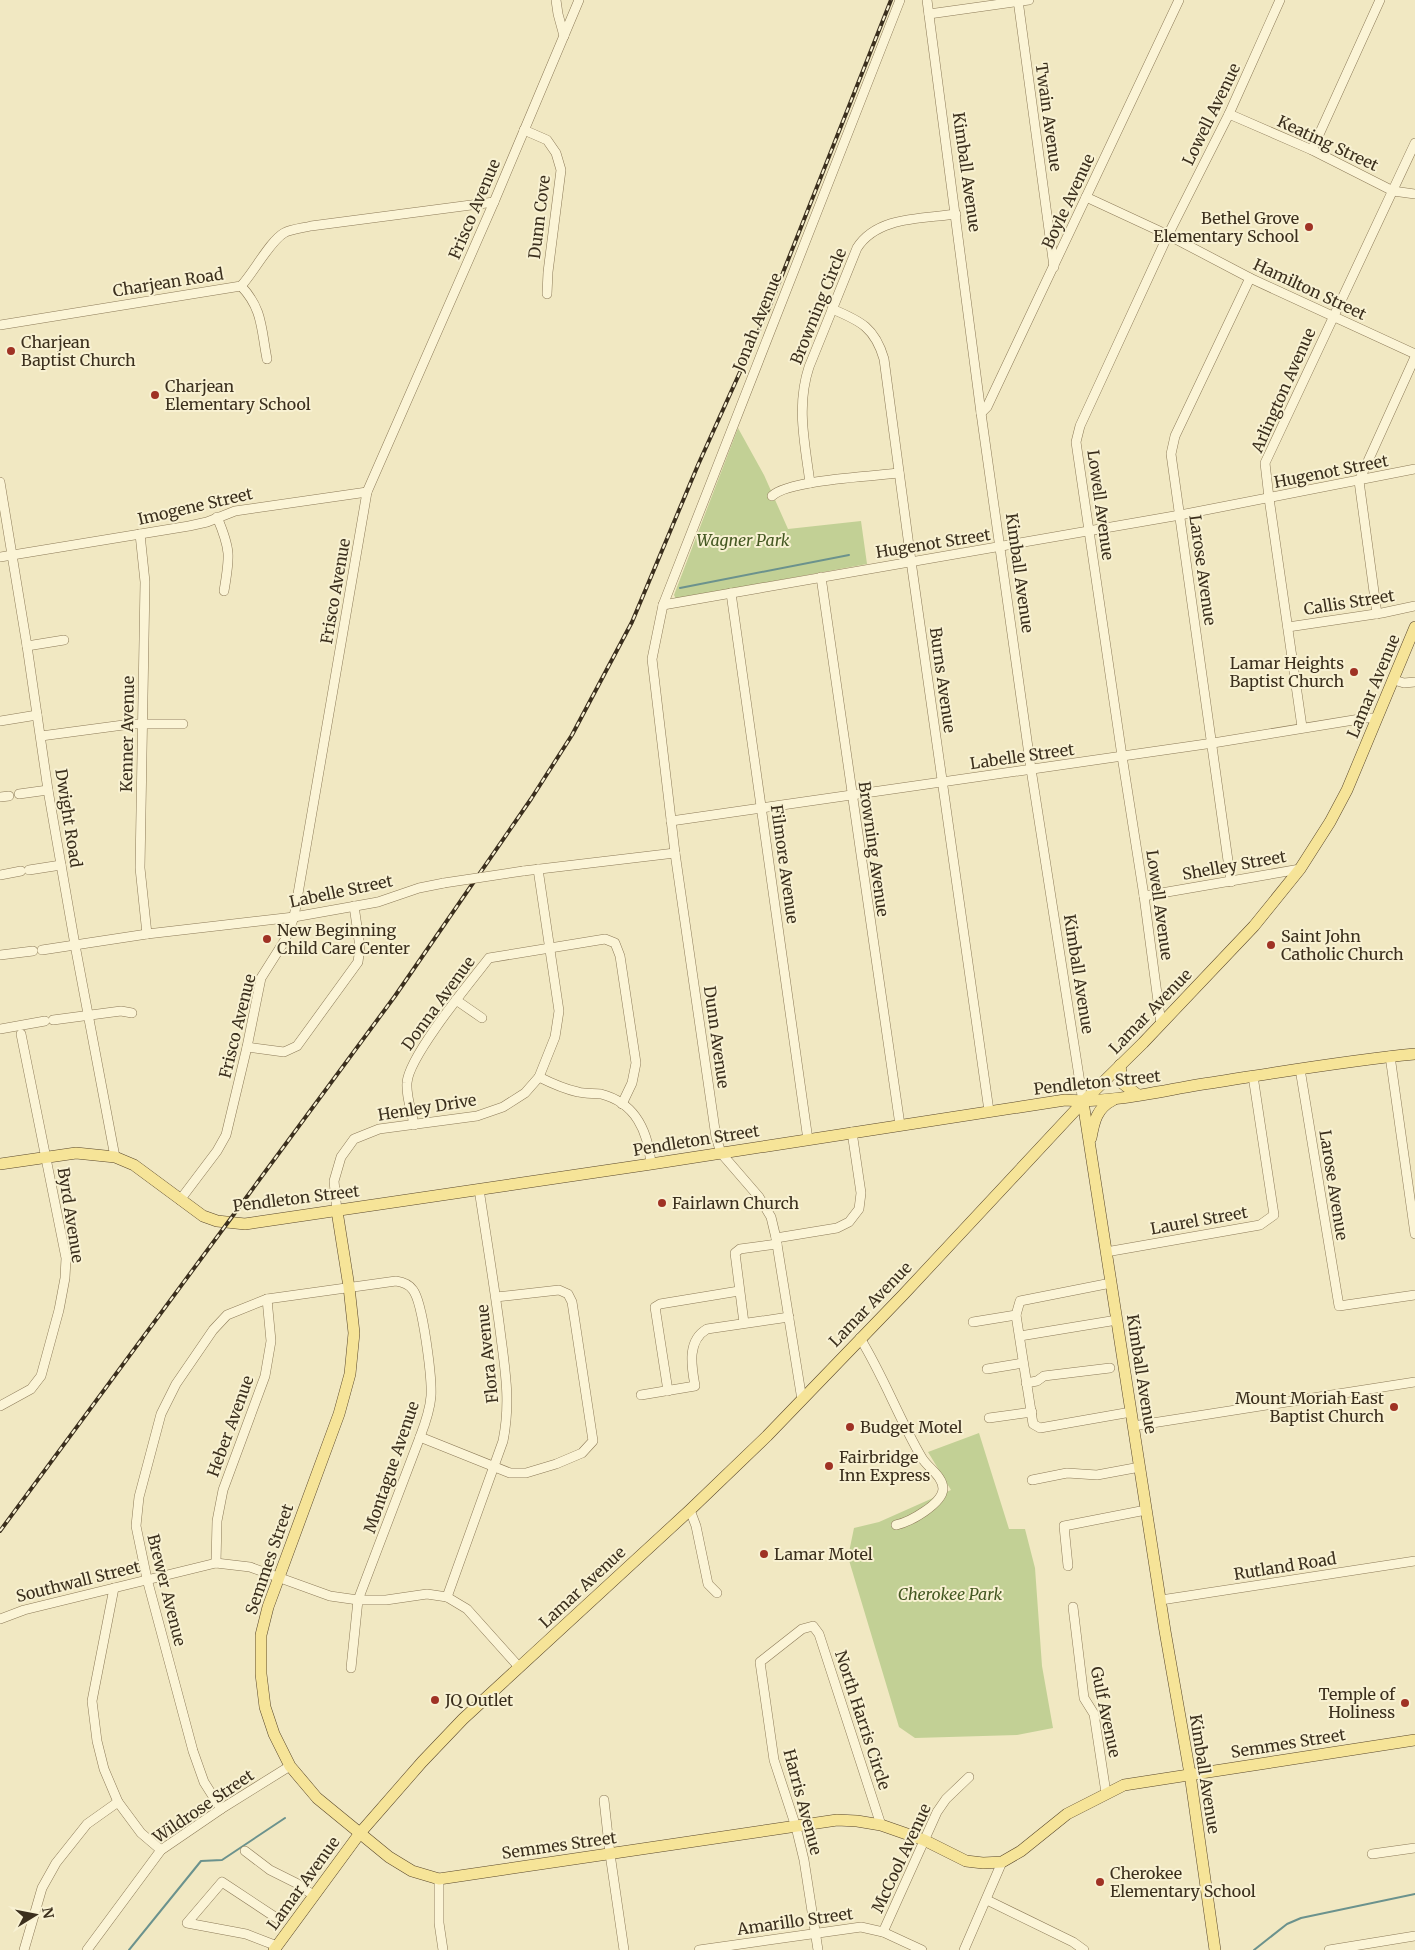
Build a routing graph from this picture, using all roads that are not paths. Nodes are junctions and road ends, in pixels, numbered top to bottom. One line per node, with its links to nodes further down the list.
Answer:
1 (556, 0): 11 (street)
2 (580, 0): 11 (street, Frisco Avenue)
3 (900, 0): 51 (street, Jonah Avenue)
4 (927, 0): 10 (street, Kimball Avenue)
5 (1029, 0): 9 (street)
6 (1179, 0): 18 (street, Boyle Avenue)
7 (1280, 0): 12 (street, Lowell Avenue)
8 (1380, 0): 15 (street)
9 (1018, 1): 10 (street); 22 (street, Twain Avenue)
10 (929, 14): 20 (street, Kimball Avenue)
11 (564, 36): 13 (street, Frisco Avenue)
12 (1228, 114): 15 (street, Keating Street); 21 (street, Lowell Avenue)
13 (524, 130): 19 (street, Frisco Avenue); 25 (street, Dunn Cove)
14 (1415, 143): 16 (street, Arlington Avenue)
15 (1312, 150): 16 (street, Keating Street)
16 (1392, 191): 17 (street, Keating Street); 27 (street, Arlington Avenue)
17 (1415, 194)
18 (1086, 197): 21 (street, Hamilton Street); 22 (street, Boyle Avenue)
19 (494, 202): 24 (street, Charjean Road); 37 (street, Frisco Avenue)
20 (956, 214): 26 (street, Browning Circle); 31 (street, Kimball Avenue)
21 (1168, 236): 23 (street, Hamilton Street); 42 (street, Lowell Avenue)
22 (1054, 267): 31 (street, Boyle Avenue)
23 (1250, 278): 27 (street, Hamilton Street); 40 (street, Larose Avenue)
24 (242, 286): 28 (street, Charjean Road); 30 (street)
25 (547, 294)
26 (832, 309): 33 (street, Burns Avenue); 36 (street, Browning Circle)
27 (1333, 316): 29 (street, Hamilton Street); 39 (street, Arlington Avenue)
28 (0, 325)
29 (1415, 355): 34 (street)
30 (267, 359)
31 (981, 413): 44 (street, Kimball Avenue)
32 (1415, 470): 34 (street, Hugenot Street)
33 (899, 473): 36 (street); 47 (street, Burns Avenue)
34 (1359, 481): 39 (street, Hugenot Street); 53 (street)
35 (0, 482): 45 (street, Dwight Road)
36 (810, 484): 38 (street)
37 (367, 492): 41 (street, Imogene Street); 85 (street, Frisco Avenue)
38 (772, 496)
39 (1269, 498): 40 (street, Hugenot Street); 54 (street, Arlington Avenue)
40 (1180, 515): 42 (street, Hugenot Street); 68 (street, Larose Avenue)
41 (217, 517): 43 (street, Imogene Street); 49 (street)
42 (1089, 530): 44 (street, Hugenot Street); 69 (street, Lowell Avenue)
43 (140, 534): 45 (street, Imogene Street); 64 (street, Kenner Avenue)
44 (1000, 547): 47 (street, Hugenot Street); 70 (street, Kimball Avenue)
45 (12, 556): 46 (street, Imogene Street); 57 (street, Dwight Road)
46 (0, 557)
47 (911, 561): 48 (street, Hugenot Street); 71 (street, Burns Avenue)
48 (821, 577): 50 (street, Hugenot Street); 74 (street, Browning Avenue)
49 (224, 591)
50 (731, 593): 51 (street, Hugenot Street); 75 (street, Filmore Avenue)
51 (663, 605): 58 (street, Jonah Avenue)
52 (1415, 606): 53 (street, Callis Street)
53 (1377, 614): 54 (street, Callis Street)
54 (1288, 627): 66 (street, Arlington Avenue)
55 (1415, 627): 59 (main road, Lamar Avenue)
56 (64, 640): 57 (street)
57 (27, 646): 61 (street, Dwight Road)
58 (652, 659): 76 (street, Dunn Avenue)
59 (1394, 680): 60 (street); 62 (main road, Lamar Avenue)
60 (1415, 682)
61 (37, 715): 63 (street); 67 (street, Dwight Road)
62 (1377, 718): 66 (street, Labelle Street); 80 (main road, Lamar Avenue)
63 (0, 721)
64 (142, 724): 65 (street); 67 (street); 86 (street, Kenner Avenue)
65 (183, 724)
66 (1302, 727): 68 (street, Labelle Street)
67 (41, 736): 72 (street, Dwight Road)
68 (1213, 743): 69 (street, Labelle Street); 82 (street, Larose Avenue)
69 (1122, 756): 70 (street, Labelle Street); 83 (street, Lowell Avenue)
70 (1031, 770): 71 (street, Labelle Street); 108 (street, Kimball Avenue)
71 (942, 782): 74 (street, Labelle Street); 110 (street, Burns Avenue)
72 (48, 790): 73 (street); 78 (street, Dwight Road)
73 (18, 794)
74 (851, 795): 75 (street, Labelle Street); 112 (street, Browning Avenue)
75 (762, 809): 76 (street, Labelle Street); 114 (street, Filmore Avenue)
76 (672, 822): 77 (street, Dunn Avenue)
77 (675, 852): 79 (street, Labelle Street); 116 (street, Dunn Avenue)
78 (61, 865): 81 (street); 87 (street, Dwight Road)
79 (538, 869): 84 (street, Labelle Street, bridge); 88 (street, Henley Drive)
80 (1300, 870): 82 (street, Shelley Street); 96 (main road, Lamar Avenue)
81 (0, 875)
82 (1231, 882): 83 (street, Shelley Street)
83 (1144, 896): 96 (street, Lowell Avenue)
84 (354, 906): 85 (street, Labelle Street); 99 (street)
85 (294, 917): 86 (street, Labelle Street); 99 (street, Frisco Avenue)
86 (147, 934): 87 (street, Labelle Street)
87 (75, 946): 89 (street, Labelle Street); 94 (street, Dwight Road)
88 (549, 948): 92 (street, Donna Avenue); 105 (street, Henley Drive); 109 (street)
89 (42, 950)
90 (33, 951): 91 (street)
91 (0, 956)
92 (456, 1000): 95 (street); 111 (street, Donna Avenue)
93 (132, 1013): 94 (street)
94 (88, 1015): 97 (street); 118 (street, Dwight Road)
95 (482, 1018)
96 (1161, 1024): 102 (main road, Lamar Avenue)
97 (0, 1028)
98 (21, 1034): 117 (street, Byrd Avenue)
99 (247, 1047): 122 (street, Frisco Avenue)
100 (1415, 1054): 101 (main road, Pendleton Street)
101 (1390, 1056): 103 (main road, Pendleton Street); 124 (street)
102 (1120, 1066): 106 (main road); 108 (main road, Lamar Avenue)
103 (1300, 1068): 104 (main road, Pendleton Street); 130 (street, Larose Avenue)
104 (1253, 1076): 106 (main road, Pendleton Street); 126 (street, Laurel Street)
105 (538, 1077): 109 (street); 111 (street, Henley Drive)
106 (1138, 1095): 107 (main road, Pendleton Street)
107 (1121, 1097): 108 (main road, Pendleton Street); 115 (main road)
108 (1083, 1102): 110 (main road, Pendleton Street); 115 (main road, Kimball Avenue); 139 (main road, Lamar Avenue)
109 (622, 1104): 120 (street)
110 (989, 1111): 112 (main road, Pendleton Street)
111 (414, 1125): 123 (street, Henley Drive)
112 (900, 1125): 113 (main road, Pendleton Street)
113 (852, 1132): 114 (main road, Pendleton Street); 125 (street)
114 (808, 1140): 116 (main road, Pendleton Street)
115 (1089, 1144): 126 (main road, Kimball Avenue)
116 (721, 1153): 120 (main road, Pendleton Street); 125 (street, Dunn Avenue)
117 (46, 1157): 118 (main road, Pendleton Street); 119 (main road, Pendleton Street); 148 (street, Byrd Avenue)
118 (115, 1157): 122 (main road, Pendleton Street)
119 (0, 1164)
120 (651, 1164): 121 (main road, Pendleton Street)
121 (479, 1189): 123 (main road, Pendleton Street); 131 (street, Flora Avenue)
122 (180, 1200): 123 (main road, Pendleton Street)
123 (338, 1210): 128 (main road, Semmes Street)
124 (1415, 1234)
125 (776, 1241): 129 (street); 134 (street, Dunn Avenue)
126 (1106, 1252): 127 (main road, Kimball Avenue)
127 (1111, 1283): 133 (street); 135 (main road, Kimball Avenue)
128 (349, 1287): 132 (street, Montague Avenue); 153 (street, Montague Avenue); 163 (main road, Semmes Street)
129 (739, 1291): 137 (street); 145 (street)
130 (1415, 1295)
131 (496, 1297): 154 (street, Flora Avenue); 154 (street)
132 (267, 1299): 161 (street, Heber Avenue); 164 (street, Brewer Avenue)
133 (1016, 1315): 136 (street); 138 (street)
134 (789, 1317): 137 (street); 147 (street, Dunn Avenue)
135 (1117, 1320): 138 (street); 150 (main road, Kimball Avenue)
136 (973, 1322)
137 (744, 1323): 145 (street)
138 (1020, 1336): 140 (street)
139 (860, 1338): 147 (main road, Lamar Avenue); 159 (street)
140 (1023, 1363): 142 (street); 143 (street)
141 (1110, 1368): 143 (street)
142 (987, 1369)
143 (1026, 1382): 149 (street)
144 (1415, 1382): 152 (street)
145 (668, 1391): 146 (street)
146 (641, 1395)
147 (802, 1400): 157 (main road, Lamar Avenue)
148 (0, 1406)
149 (1032, 1412): 150 (street); 151 (street)
150 (1131, 1412): 152 (main road, Kimball Avenue)
151 (989, 1418)
152 (1133, 1426): 155 (main road, Kimball Avenue)
153 (420, 1437): 154 (street); 168 (street, Montague Avenue)
154 (494, 1466): 167 (street, Flora Avenue)
155 (1140, 1467): 156 (street); 158 (main road, Kimball Avenue)
156 (1032, 1480)
157 (690, 1510): 166 (street); 173 (main road, Lamar Avenue)
158 (1146, 1510): 162 (street); 169 (main road, Kimball Avenue)
159 (896, 1525)
160 (1415, 1561): 169 (street, Rutland Road)
161 (216, 1563): 163 (street, Southwall Street); 164 (street, Southwall Street)
162 (1068, 1566)
163 (279, 1578): 168 (street, Southwall Street); 176 (main road, Semmes Street)
164 (147, 1579): 165 (street, Southwall Street); 182 (street, Brewer Avenue)
165 (114, 1588): 171 (street, Southwall Street); 181 (street)
166 (717, 1593)
167 (447, 1597): 168 (street, Southwall Street); 173 (street, Southwall Street)
168 (358, 1600): 174 (street, Montague Avenue)
169 (1160, 1600): 177 (main road, Kimball Avenue)
170 (1073, 1607): 179 (street, Gulf Avenue)
171 (0, 1619)
172 (813, 1626): 183 (street, North Harris Circle); 184 (street, Harris Avenue)
173 (519, 1667): 185 (main road, Lamar Avenue)
174 (351, 1668)
175 (1415, 1740): 177 (main road, Semmes Street)
176 (290, 1766): 182 (street, Wildrose Street); 185 (main road, Semmes Street)
177 (1190, 1774): 179 (main road, Semmes Street); 211 (main road, Kimball Avenue)
178 (969, 1776): 186 (street, McCool Avenue)
179 (1106, 1793): 192 (main road, Semmes Street)
180 (604, 1800): 190 (street)
181 (118, 1802): 188 (street); 202 (street)
182 (221, 1809): 188 (street, Wildrose Street)
183 (881, 1825): 184 (main road, Semmes Street); 186 (main road, Semmes Street)
184 (796, 1827): 190 (main road, Semmes Street); 198 (street, Harris Avenue)
185 (360, 1833): 193 (main road, Semmes Street); 194 (main road, Lamar Avenue)
186 (924, 1840): 192 (main road, Semmes Street); 197 (street, McCool Avenue)
187 (1415, 1848): 191 (street)
188 (161, 1850): 203 (street, Wildrose Street)
189 (245, 1851): 194 (street)
190 (610, 1854): 193 (main road, Semmes Street); 205 (street)
191 (1372, 1854)
192 (1002, 1862): 195 (street)
193 (439, 1879): 204 (street)
194 (314, 1895): 201 (main road, Lamar Avenue)
195 (987, 1900): 200 (street); 209 (street)
196 (278, 1919): 201 (street)
197 (883, 1932): 198 (street, Amarillo Street); 208 (street, Amarillo Street)
198 (816, 1933): 206 (street, Amarillo Street); 207 (street, Harris Avenue)
199 (1415, 1936): 212 (street)
200 (1071, 1946): 210 (street)
201 (276, 1948)
202 (24, 1950)
203 (87, 1950)
204 (443, 1950)
205 (624, 1950)
206 (699, 1950)
207 (818, 1950)
208 (922, 1950)
209 (964, 1950)
210 (1084, 1950)
211 (1215, 1950)
212 (1329, 1950)

